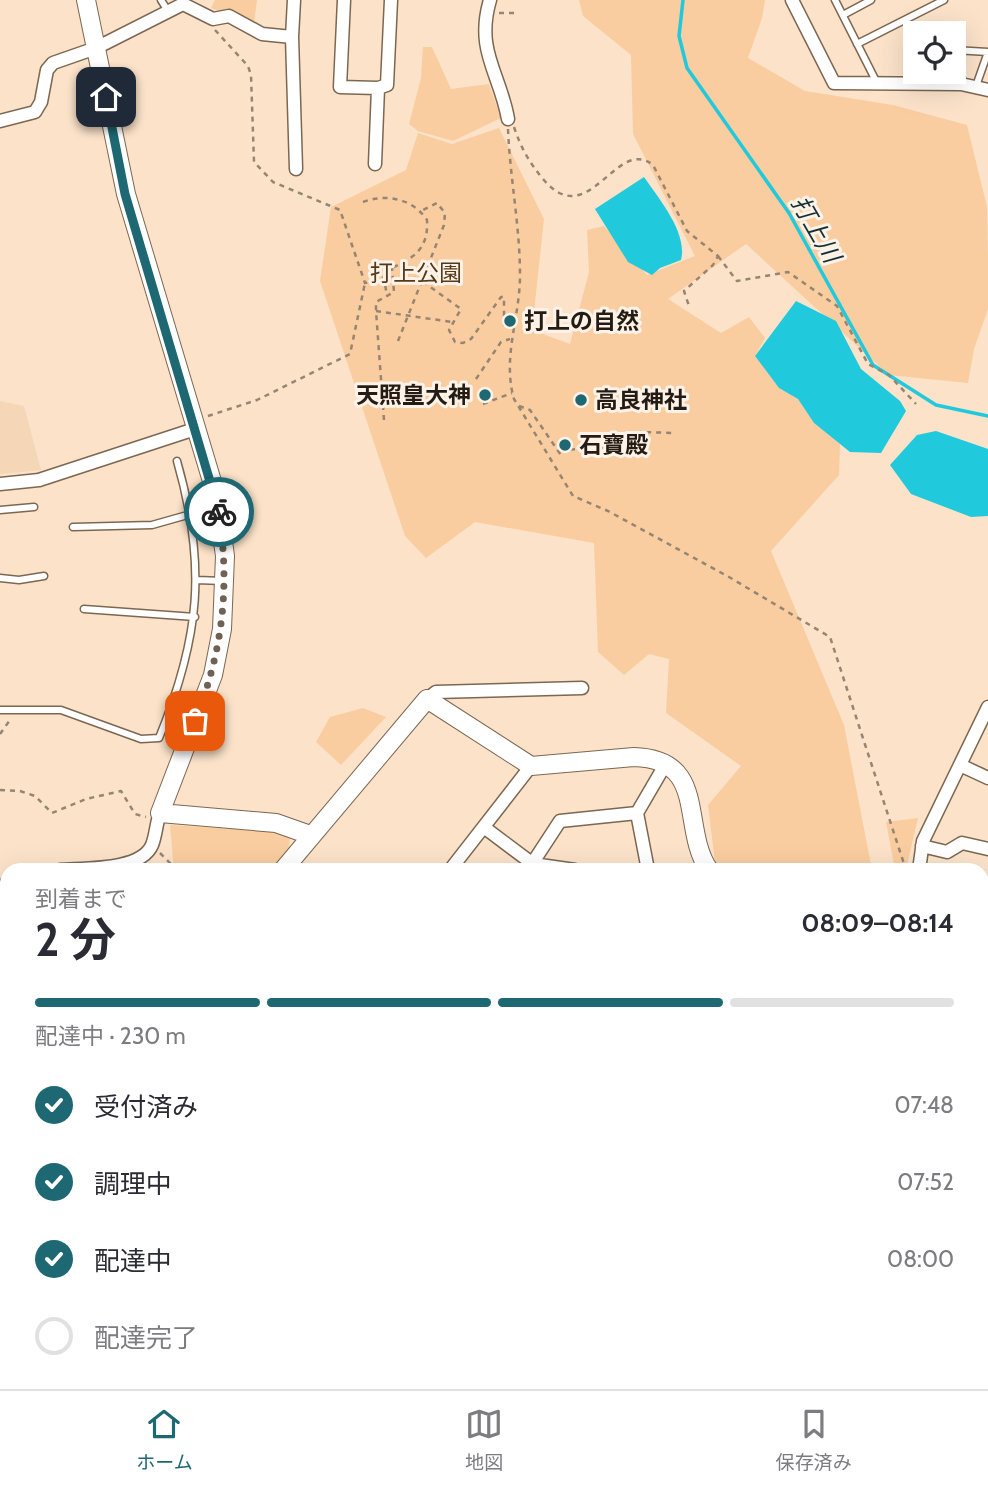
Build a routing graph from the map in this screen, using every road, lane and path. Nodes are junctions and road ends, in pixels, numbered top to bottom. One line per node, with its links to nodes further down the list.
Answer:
1 (86, 0): 16 (street)
2 (293, 0): 14 (street)
3 (344, 0): 19 (street)
4 (391, 0): 19 (street)
5 (490, 0): 21 (street)
6 (792, 0): 18 (street)
7 (835, 0): 13 (lane)
8 (872, 0): 13 (lane)
9 (944, 0): 15 (lane)
10 (165, 6): 14 (street); 16 (street)
11 (496, 13): 12 (path)
12 (517, 13)
13 (843, 15): 15 (lane)
14 (292, 37): 24 (street)
15 (857, 44): 18 (lane)
16 (96, 48): 22 (street); 48 (street)
17 (966, 51): 20 (lane)
18 (877, 83): 20 (street)
19 (378, 88): 23 (street)
20 (982, 88)
21 (508, 118): 29 (path); 39 (path)
22 (0, 121)
23 (375, 164)
24 (296, 169)
25 (363, 202): 26 (path)
26 (421, 211): 27 (path); 28 (path)
27 (426, 244): 28 (path); 30 (path)
28 (434, 248): 31 (path)
29 (718, 256): 35 (path); 45 (path)
30 (391, 268): 32 (path); 34 (path)
31 (422, 281): 32 (path); 37 (path); 38 (path)
32 (394, 282): 34 (path)
33 (365, 283): 48 (path)
34 (387, 296): 36 (path)
35 (689, 306)
36 (376, 311): 37 (path); 47 (path)
37 (408, 316): 38 (path); 41 (path)
38 (452, 322): 39 (path)
39 (512, 326): 40 (path)
40 (510, 339): 42 (path); 43 (path)
41 (398, 341)
42 (476, 379)
43 (512, 393): 44 (path); 46 (path)
44 (483, 404)
45 (916, 404)
46 (519, 406): 51 (path); 92 (path)
47 (384, 420)
48 (200, 423): 55 (street); 63 (street)
49 (675, 433): 52 (path)
50 (556, 434): 51 (path)
51 (551, 438): 52 (path)
52 (560, 450): 53 (path)
53 (563, 458)
54 (177, 461): 58 (lane)
55 (0, 484)
56 (34, 507): 57 (lane)
57 (0, 510)
58 (191, 514): 59 (lane); 62 (lane)
59 (73, 527)
60 (44, 576): 61 (lane)
61 (0, 578)
62 (197, 580): 63 (lane); 65 (lane)
63 (224, 581): 78 (street)
64 (84, 609): 65 (lane)
65 (195, 617): 69 (lane)
66 (582, 688): 67 (street)
67 (428, 699): 74 (street); 80 (street)
68 (988, 707): 73 (street)
69 (19, 709): 70 (lane); 71 (path)
70 (0, 710)
71 (0, 734)
72 (665, 765): 74 (street); 77 (street); 91 (street)
73 (960, 765): 75 (street); 82 (street)
74 (531, 766): 79 (street)
75 (988, 778)
76 (0, 790): 78 (path)
77 (637, 813): 89 (street); 90 (street)
78 (159, 817): 80 (street); 81 (street)
79 (485, 828): 87 (street); 88 (street)
80 (310, 835): 86 (street)
81 (152, 846): 84 (street); 85 (path)
82 (922, 846): 83 (street); 93 (street)
83 (988, 849)
84 (126, 863)
85 (170, 863)
86 (288, 863)
87 (456, 863)
88 (526, 863)
89 (534, 863)
90 (647, 863)
91 (704, 863)
92 (904, 863)
93 (920, 863)

